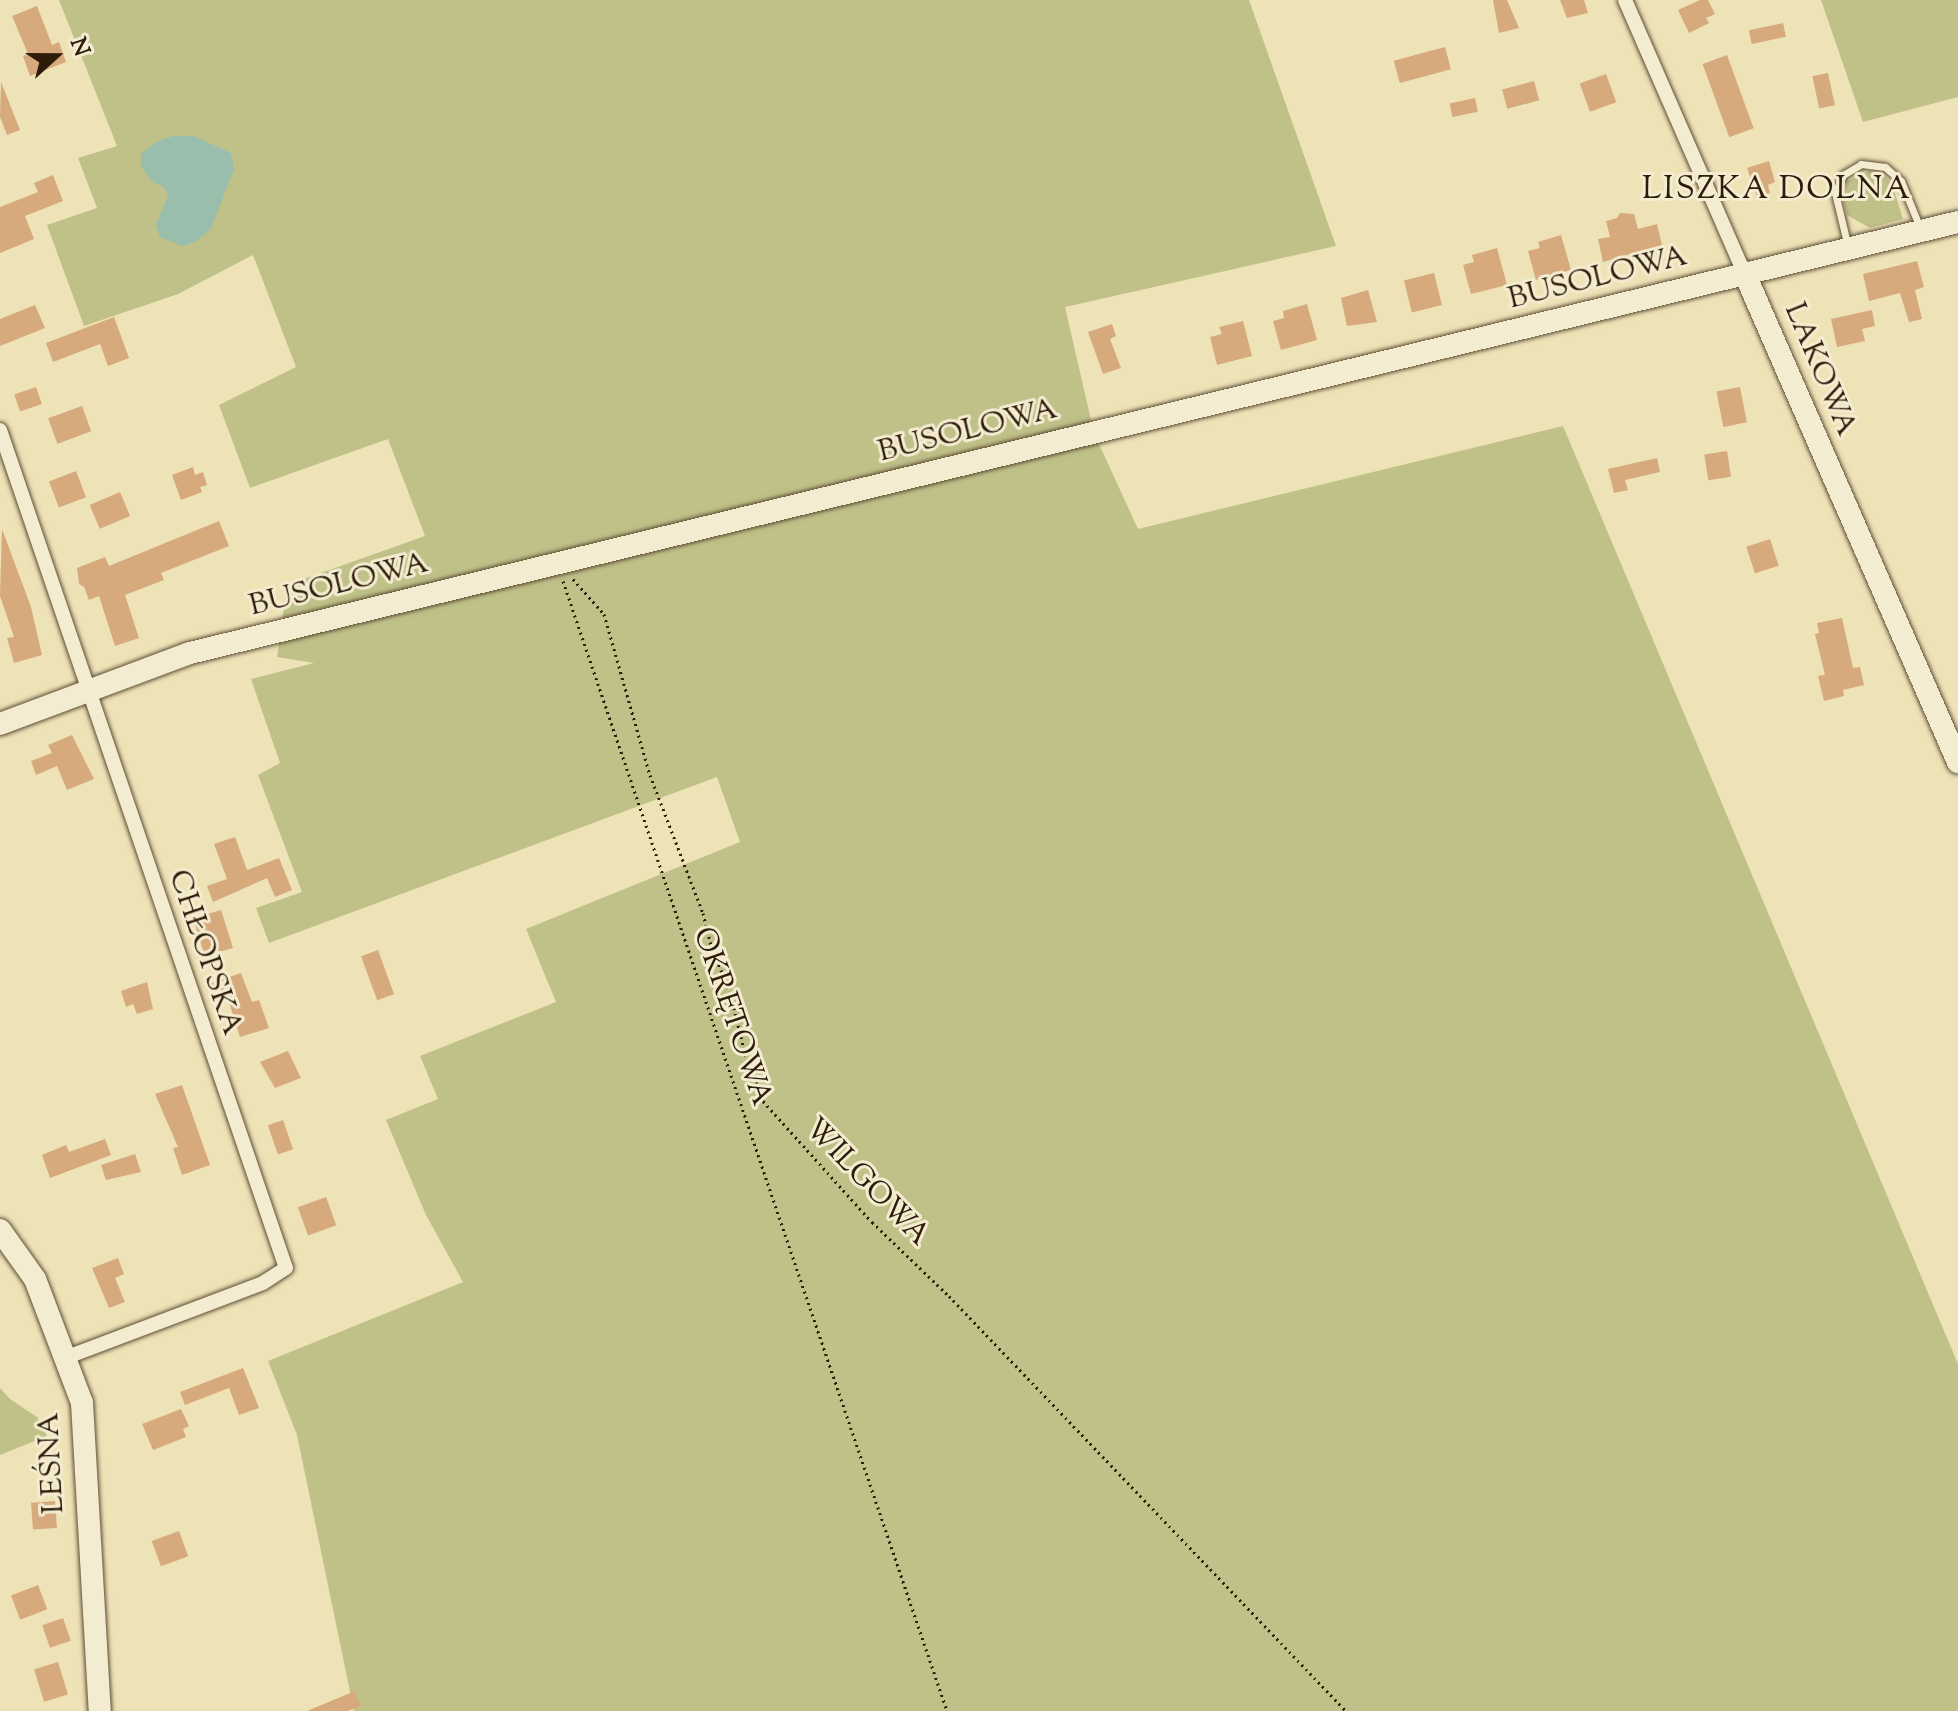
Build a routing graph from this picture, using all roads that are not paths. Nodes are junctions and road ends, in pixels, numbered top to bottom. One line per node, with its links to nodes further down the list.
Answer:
1 (1625, 0): 5 (street, LAKOWA)
2 (1958, 222): 3 (street, BUSOLOWA)
3 (1921, 231): 4 (street, BUSOLOWA); 4 (lane)
4 (1848, 248): 5 (street, BUSOLOWA)
5 (1744, 272): 7 (street, BUSOLOWA); 9 (street, LAKOWA)
6 (0, 430): 7 (street, CHŁOPSKA)
7 (88, 690): 8 (street, BUSOLOWA); 11 (street, CHŁOPSKA)
8 (0, 724)
9 (1958, 762)
10 (0, 1230): 11 (street, LEŚNA)
11 (67, 1357): 12 (street, LEŚNA)
12 (100, 1711)

